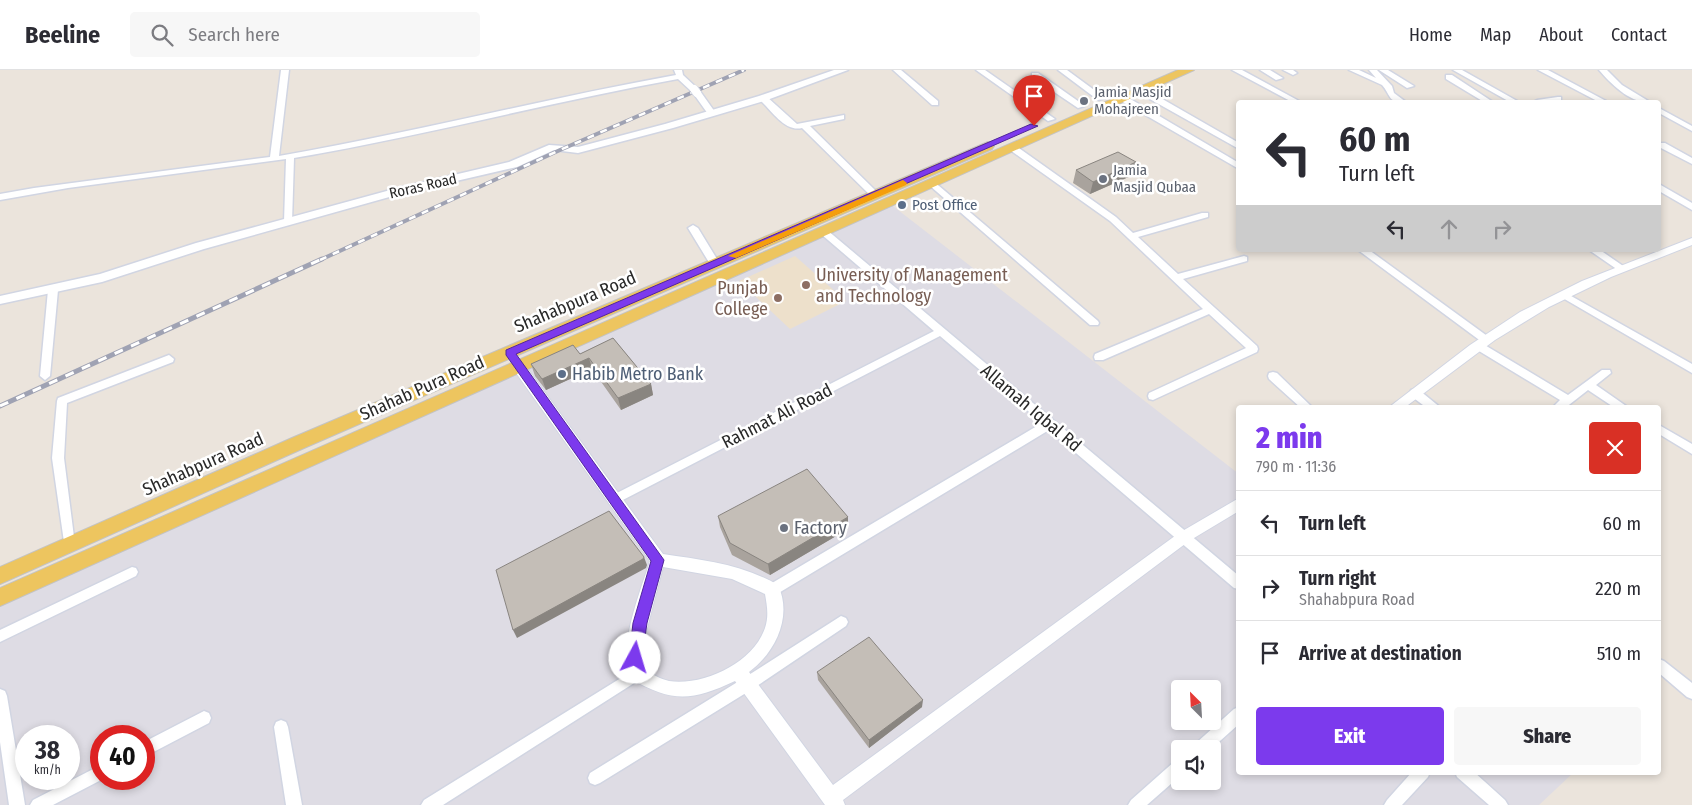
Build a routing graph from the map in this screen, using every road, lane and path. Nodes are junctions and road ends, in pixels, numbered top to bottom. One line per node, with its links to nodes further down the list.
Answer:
1 (285, 70): 46 (street)
2 (843, 70): 23 (main road, Roras Road)
3 (897, 70): 34 (street)
4 (980, 70): 39 (street)
5 (1062, 70): 24 (street)
6 (1167, 70): 24 (main road, Shahabpura Road)
7 (1188, 70): 22 (main road, Shahab Pura Road)
8 (1236, 70): 27 (street)
9 (1264, 70): 19 (street)
10 (1353, 70): 21 (street)
11 (1373, 70): 21 (street)
12 (1383, 70): 20 (street)
13 (1457, 70): 30 (street)
14 (1542, 70): 32 (street)
15 (1603, 70): 33 (street)
16 (679, 73): 37 (street); 45 (street)
17 (1035, 76): 35 (street)
18 (1449, 77): 29 (street)
19 (1279, 78)
20 (1410, 86)
21 (1389, 88): 28 (street)
22 (1142, 91): 25 (main road, Shahab Pura Road); 42 (street)
23 (763, 98): 37 (main road, Roras Road); 40 (street)
24 (1101, 98): 35 (main road, Shahabpura Road)
25 (1124, 99): 44 (main road, Shahab Pura Road); 48 (street)
26 (1558, 99): 31 (street)
27 (1293, 100)
28 (1399, 100)
29 (1487, 100)
30 (1511, 100)
31 (1551, 100)
32 (1600, 100)
33 (1643, 100)
34 (935, 103)
35 (1081, 106): 39 (main road, Shahabpura Road)
36 (1661, 111): 41 (street)
37 (712, 112): 55 (main road, Roras Road)
38 (841, 117): 40 (street)
39 (1051, 119): 51 (main road, Shahabpura Road)
40 (804, 125): 51 (street)
41 (1692, 129)
42 (1236, 145)
43 (1662, 145): 47 (street)
44 (1012, 148): 49 (main road, Shahab Pura Road); 58 (street)
45 (290, 156): 46 (street); 55 (street)
46 (274, 159): 52 (street)
47 (1692, 161)
48 (1236, 165)
49 (932, 184): 56 (main road, Shahab Pura Road); 70 (street)
50 (1661, 188): 53 (street)
51 (875, 195): 56 (main road, Shahabpura Road)
52 (0, 197)
53 (1692, 206)
54 (1205, 215): 58 (street)
55 (288, 222): 66 (main road, Roras Road)
56 (818, 227): 63 (main road, Shahabpura Road); 71 (street, Allamah Iqbal Rd); 76 (main road, Shahab Pura Road)
57 (693, 228): 63 (street)
58 (1131, 236): 65 (street)
59 (1692, 242): 64 (street)
60 (1366, 252): 72 (street)
61 (1597, 252): 64 (street)
62 (1244, 259): 65 (street)
63 (714, 264): 73 (main road, Shahabpura Road)
64 (1621, 268): 67 (street)
65 (1175, 278): 69 (street)
66 (53, 290): 68 (main road, Roras Road); 79 (street)
67 (1564, 295): 72 (street); 77 (street)
68 (0, 300)
69 (1210, 310): 74 (street); 83 (street)
70 (1094, 324)
71 (940, 332): 90 (street, Allamah Iqbal Rd); 95 (street, Rahmat Ali Road)
72 (1482, 342): 82 (street); 84 (street)
73 (510, 352): 76 (main road); 92 (main road, Shahabpura Road)
74 (1099, 357)
75 (169, 359): 98 (street)
76 (519, 367): 94 (main road, Shahab Pura Road); 95 (street)
77 (1692, 369)
78 (1606, 373): 81 (street)
79 (45, 376)
80 (1273, 376): 85 (street)
81 (1588, 385): 84 (street); 89 (street)
82 (1415, 393): 86 (street); 87 (street)
83 (1153, 396)
84 (1568, 400): 88 (street)
85 (1305, 405)
86 (1398, 405)
87 (1432, 405)
88 (1561, 405)
89 (1619, 405)
90 (1050, 424): 97 (street, Allamah Iqbal Rd); 103 (street)
91 (1661, 430): 93 (street)
92 (294, 446): 94 (main road); 98 (main road, Shahabpura Road)
93 (1692, 450)
94 (299, 464): 104 (main road, Shahab Pura Road)
95 (615, 499): 99 (street)
96 (1236, 506): 97 (street)
97 (1184, 537): 102 (street, Allamah Iqbal Rd); 122 (street)
98 (68, 545): 101 (main road, Shahabpura Road)
99 (658, 560): 103 (street); 108 (street)
100 (132, 572): 106 (street)
101 (0, 576)
102 (1236, 581)
103 (772, 590): 109 (street)
104 (0, 597)
105 (841, 622): 109 (street)
106 (0, 636)
107 (1661, 667): 110 (street)
108 (638, 674): 109 (street); 126 (street)
109 (744, 677): 121 (street); 122 (street)
110 (1692, 692)
111 (0, 696): 123 (street)
112 (1236, 717): 115 (street)
113 (204, 718): 116 (street)
114 (281, 727): 125 (street)
115 (1210, 740)
116 (155, 744)
117 (1171, 774): 127 (street)
118 (1420, 775): 128 (street)
119 (1465, 775): 129 (street)
120 (90, 778): 124 (street)
121 (595, 778)
122 (829, 803)
123 (17, 805)
124 (38, 805)
125 (294, 805)
126 (429, 805)
127 (1136, 805)
128 (1392, 805)
129 (1500, 805)

